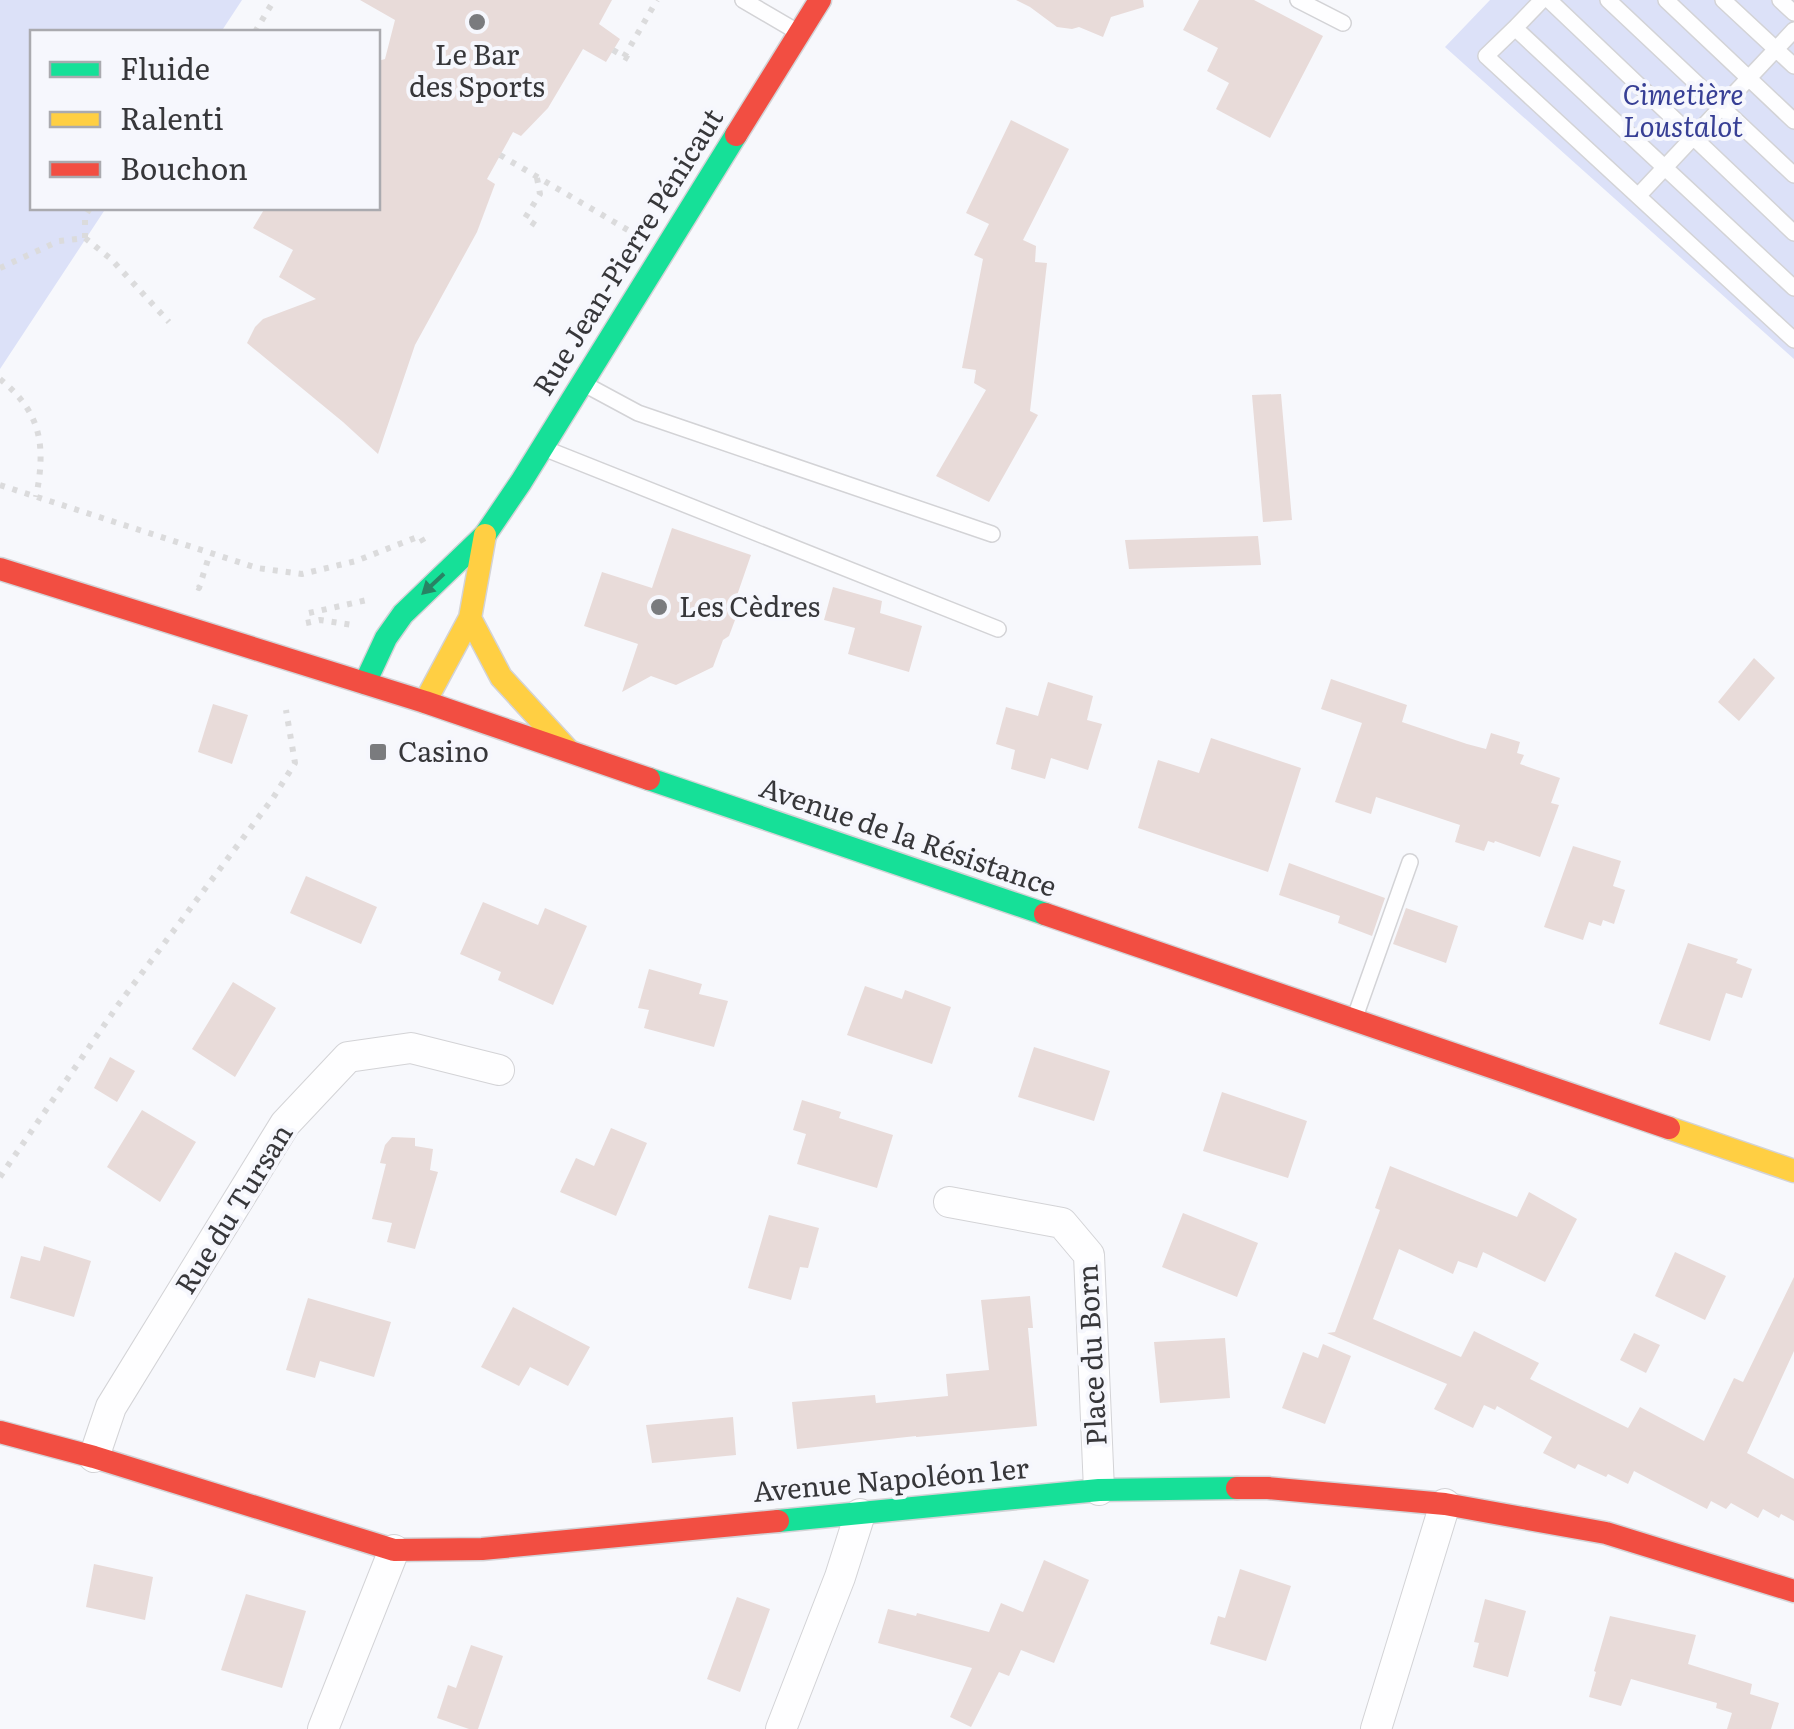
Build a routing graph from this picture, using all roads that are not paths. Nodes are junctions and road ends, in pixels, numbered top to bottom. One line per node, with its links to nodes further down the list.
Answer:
1 (743, 0): 13 (lane)
2 (820, 0): 13 (street, Rue Jean-Pierre Pénicaut)
3 (1298, 0): 10 (lane)
4 (1546, 0): 11 (lane); 19 (lane)
5 (1608, 0): 17 (lane)
6 (1666, 0): 16 (lane)
7 (1724, 0): 14 (lane)
8 (1780, 0): 9 (lane)
9 (1794, 14)
10 (1343, 23)
11 (1515, 28): 20 (lane); 22 (lane)
12 (1794, 30): 14 (lane)
13 (800, 34): 26 (street, Rue Jean-Pierre Pénicaut)
14 (1776, 50): 15 (lane); 16 (lane)
15 (1794, 66)
16 (1749, 78): 17 (lane); 18 (lane)
17 (1722, 107): 19 (lane); 21 (lane)
18 (1794, 121)
19 (1693, 137): 20 (lane); 23 (lane)
20 (1665, 168): 22 (lane); 24 (lane)
21 (1794, 175)
22 (1638, 196): 25 (lane)
23 (1794, 233)
24 (1794, 288)
25 (1794, 340)
26 (582, 384): 27 (street, Rue Jean-Pierre Pénicaut); 28 (lane)
27 (542, 448): 29 (street, Rue Jean-Pierre Pénicaut); 32 (lane)
28 (992, 534)
29 (485, 535): 31 (street, Rue Jean-Pierre Pénicaut); 33 (street, Rue Jean-Pierre Pénicaut, one-way to 33)
30 (0, 569): 33 (street, Avenue de la Résistance)
31 (470, 618): 34 (street, Rue Jean-Pierre Pénicaut); 35 (street)
32 (998, 629)
33 (364, 683): 34 (street, Avenue de la Résistance)
34 (425, 702): 35 (street, Avenue de la Résistance)
35 (570, 752): 37 (street, Avenue de la Résistance)
36 (1410, 862): 37 (lane)
37 (1354, 1020): 39 (street, Avenue de la Résistance)
38 (499, 1070): 42 (street, Rue du Tursan)
39 (1794, 1171)
40 (949, 1202): 43 (street, Place du Born)
41 (0, 1432): 42 (street, Avenue Napoléon 1er)
42 (94, 1456): 46 (street, Avenue Napoléon 1er)
43 (1099, 1490): 44 (street, Avenue Napoléon 1er); 45 (street, Avenue Napoléon 1er)
44 (1445, 1504): 47 (street, Avenue Napoléon 1er); 50 (street)
45 (860, 1514): 46 (street, Avenue Napoléon 1er); 49 (street)
46 (394, 1550): 48 (street)
47 (1794, 1591)
48 (323, 1729)
49 (781, 1729)
50 (1376, 1729)

